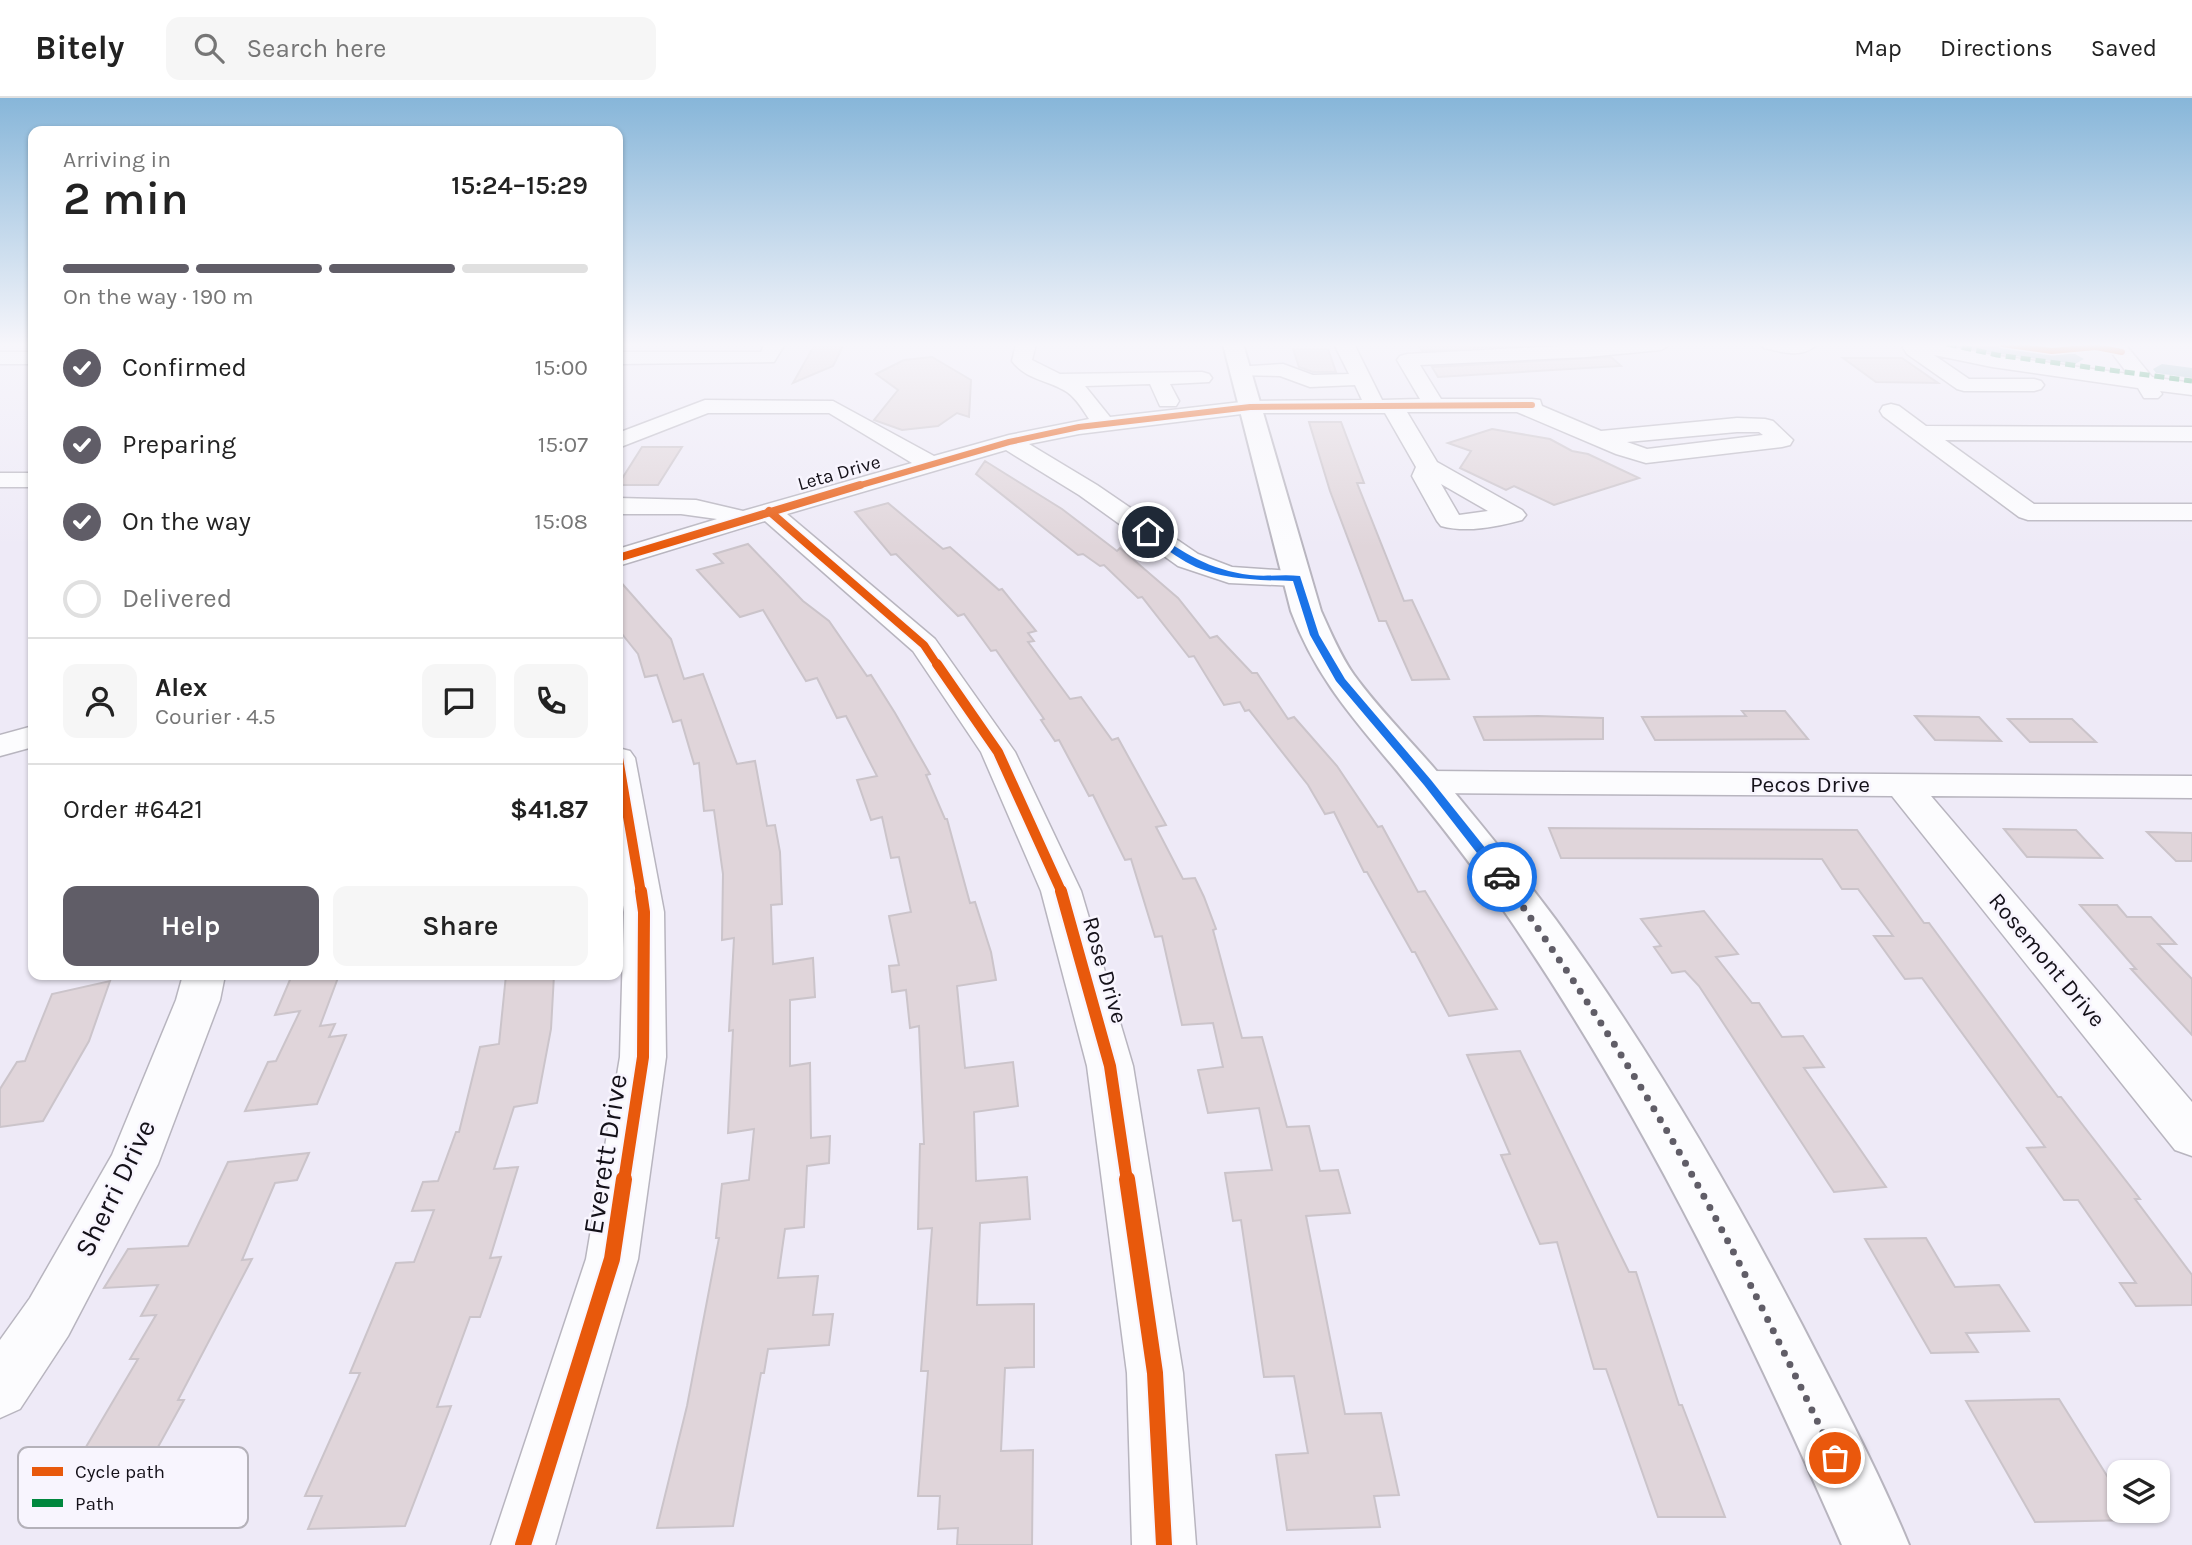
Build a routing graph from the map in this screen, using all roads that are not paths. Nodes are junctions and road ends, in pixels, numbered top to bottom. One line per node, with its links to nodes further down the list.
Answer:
1 (1891, 411): 10 (street)
2 (1095, 412): 9 (street)
3 (1173, 412): 8 (street)
4 (1179, 412): 8 (street, Leta Drive)
5 (1249, 412): 23 (main road)
6 (1388, 412): 16 (street)
7 (1540, 412): 13 (street, Leta Drive)
8 (1175, 415): 9 (street, Leta Drive)
9 (1104, 424): 14 (street, Leta Drive)
10 (1921, 433): 11 (street); 20 (street)
11 (2192, 434)
12 (623, 438): 15 (street)
13 (1598, 438): 13 (street)
14 (1009, 442): 15 (street, Leta Drive); 23 (street)
15 (931, 464): 21 (street, Leta Drive)
16 (1428, 467)
17 (0, 480): 18 (street)
18 (28, 480)
19 (623, 506): 21 (street)
20 (2192, 512)
21 (756, 515): 22 (street, Leta Drive); 34 (street, Rose Drive)
22 (623, 556)
23 (1297, 578): 26 (main road)
24 (28, 738): 25 (street)
25 (0, 746)
26 (1427, 782): 27 (street, Pecos Drive); 35 (main road)
27 (1902, 785): 28 (street, Pecos Drive); 31 (street, Rosemont Drive)
28 (2192, 787)
29 (623, 788): 33 (street, Everett Drive)
30 (203, 980): 32 (street, Sherri Drive)
31 (2192, 1136)
32 (0, 1389)
33 (523, 1545)
34 (1164, 1545)
35 (1875, 1545)

